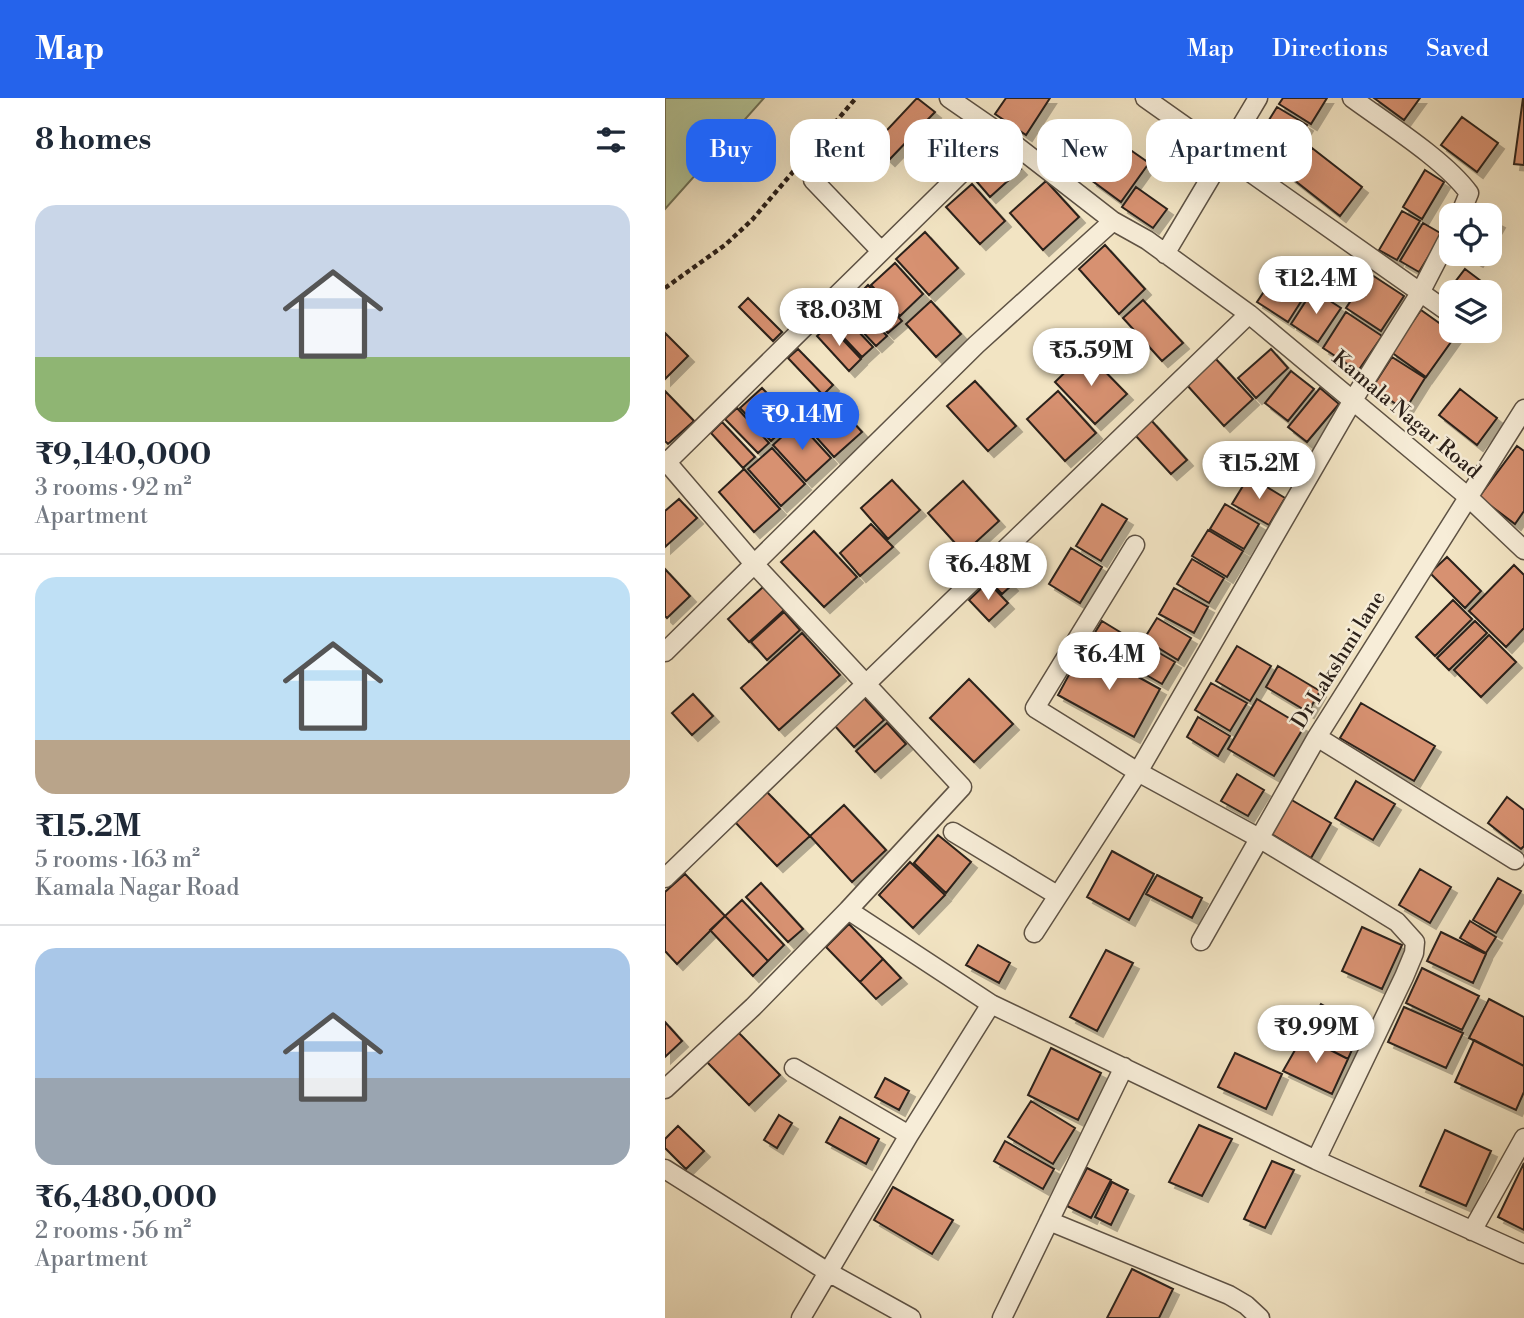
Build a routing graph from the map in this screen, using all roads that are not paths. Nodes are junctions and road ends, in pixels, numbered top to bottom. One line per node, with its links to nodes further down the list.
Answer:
1 (949, 98): 5 (street, Kamala Nagar Road)
2 (1145, 98): 6 (street)
3 (1258, 98): 7 (street)
4 (1352, 98): 13 (street)
5 (979, 119)
6 (1175, 119)
7 (1245, 119)
8 (1023, 151): 14 (street, Kamala Nagar Road)
9 (815, 182): 15 (street)
10 (952, 182): 15 (street)
11 (1207, 182): 16 (street)
12 (1263, 182): 18 (street)
13 (1465, 203)
14 (1112, 221): 16 (street, Kamala Nagar Road); 27 (street)
15 (881, 251): 23 (street)
16 (1165, 254): 20 (street, Kamala Nagar Road)
17 (1439, 256): 18 (street)
18 (1420, 293): 19 (street); 21 (street)
19 (1439, 306)
20 (1249, 314): 21 (street, Kamala Nagar Road); 29 (street)
21 (1353, 400): 24 (street, Kamala Nagar Road); 31 (street)
22 (1524, 408): 24 (street, Dr Lakshmi lane)
23 (666, 462): 27 (street)
24 (1467, 496): 26 (street, Kamala Nagar Road); 30 (street, Dr Lakshmi lane)
25 (1135, 545): 31 (street)
26 (1524, 551)
27 (755, 565): 28 (street); 29 (street)
28 (665, 652)
29 (866, 683): 35 (street); 37 (street)
30 (1317, 737): 33 (street, Dr Lakshmi lane); 34 (street)
31 (1137, 772): 33 (street); 36 (street)
32 (953, 832): 36 (street)
33 (1259, 838): 39 (street, Dr Lakshmi lane); 46 (street)
34 (1515, 860)
35 (665, 878)
36 (1057, 895): 38 (street)
37 (848, 910): 40 (street); 43 (street)
38 (1034, 933)
39 (1201, 941)
40 (991, 1004): 41 (street); 44 (street)
41 (1124, 1067): 46 (street); 48 (street)
42 (794, 1068): 44 (street)
43 (665, 1089)
44 (909, 1135): 51 (street)
45 (1524, 1138): 49 (street)
46 (1316, 1160): 49 (street)
47 (665, 1169): 51 (street)
48 (1049, 1220): 54 (street); 55 (street)
49 (1472, 1231): 50 (street)
50 (1524, 1254)
51 (828, 1272): 52 (street); 53 (street)
52 (801, 1318)
53 (911, 1318)
54 (1002, 1318)
55 (1260, 1318)

